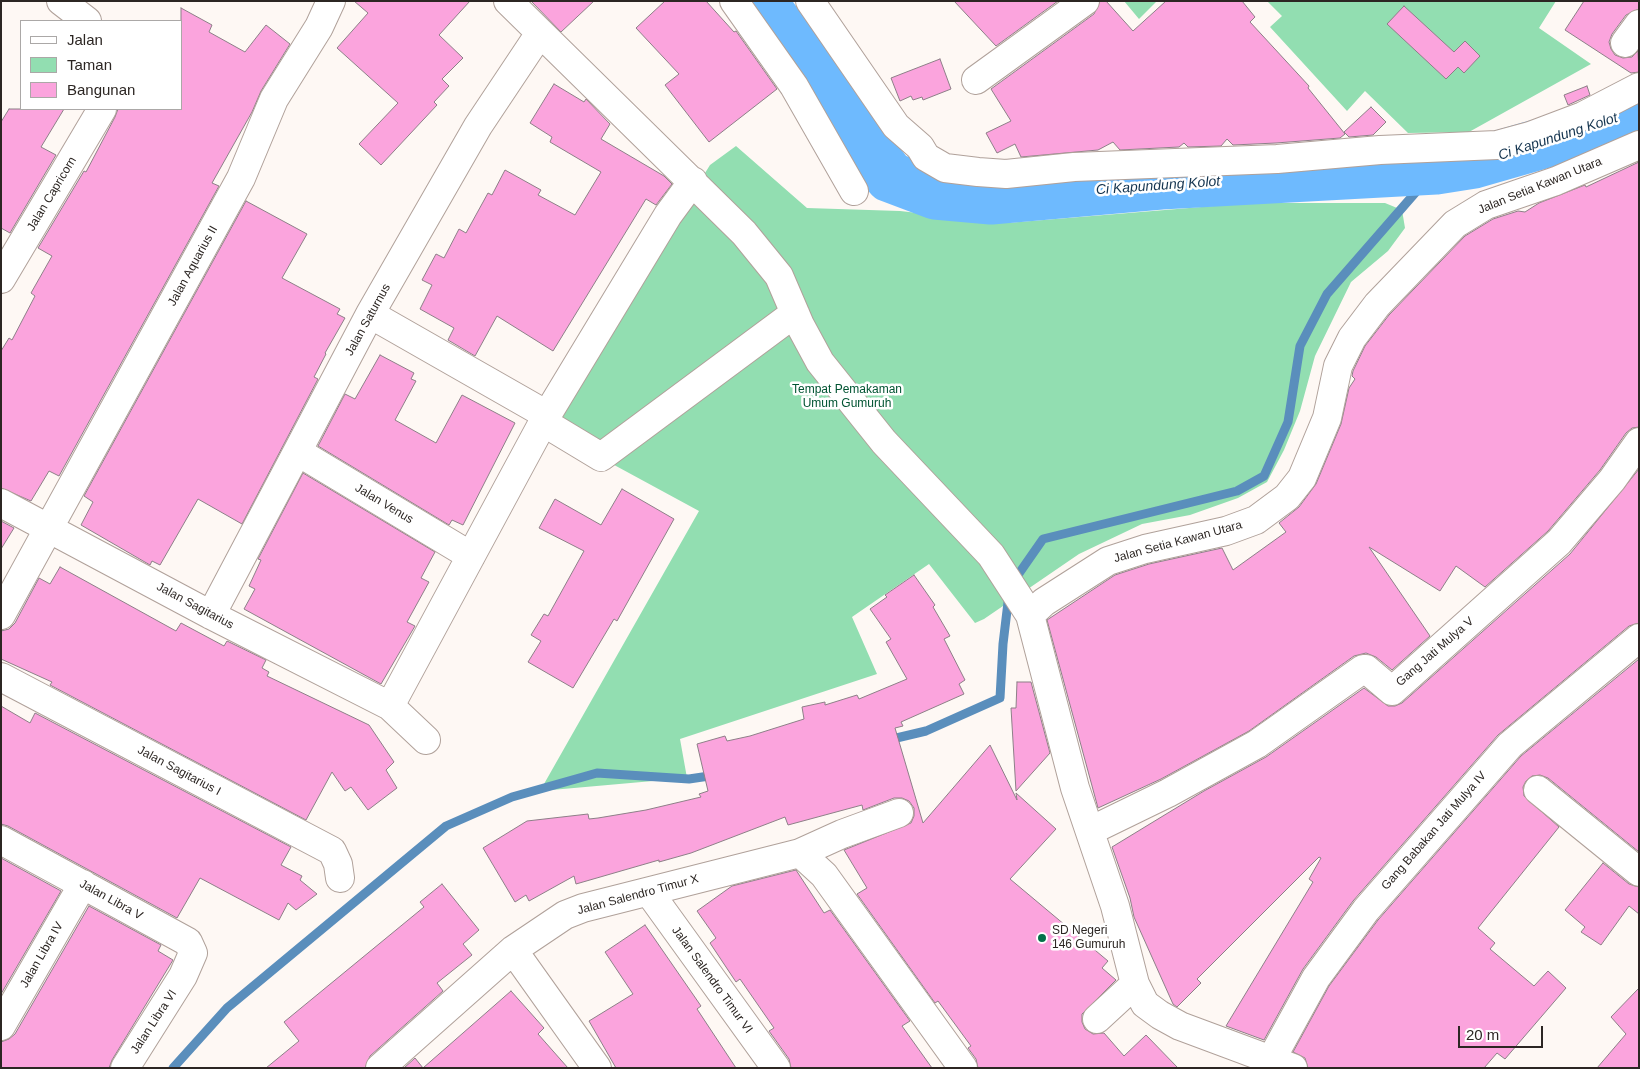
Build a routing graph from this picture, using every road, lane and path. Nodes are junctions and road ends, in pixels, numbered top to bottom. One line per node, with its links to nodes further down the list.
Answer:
1 (61, 1): 7 (street)
2 (331, 1): 22 (street, Jalan Aquarius II)
3 (508, 1): 8 (street)
4 (734, 1): 14 (street)
5 (810, 1): 10 (street)
6 (1085, 1): 9 (street)
7 (86, 20)
8 (540, 32): 13 (street); 17 (street, Jalan Saturnus)
9 (976, 80)
10 (1639, 87)
11 (101, 110): 15 (street, Jalan Capricorn)
12 (1639, 145): 24 (street, Jalan Setia Kawan Utara)
13 (693, 181): 16 (street); 18 (street)
14 (854, 190)
15 (1, 279)
16 (795, 313): 18 (street); 24 (street)
17 (370, 314): 18 (street); 20 (street, Jalan Saturnus)
18 (545, 419): 23 (street)
19 (1639, 442): 33 (street, Gang Jati Mulya V)
20 (298, 452): 23 (street, Jalan Venus); 26 (street, Jalan Saturnus)
21 (1, 503): 22 (street, Jalan Sagitarius)
22 (49, 528): 25 (street, Jalan Aquarius II); 26 (street, Jalan Sagitarius)
23 (471, 556): 29 (street)
24 (1026, 609): 33 (street)
25 (1, 615)
26 (211, 615): 29 (street, Jalan Sagitarius)
27 (1639, 638): 45 (street, Gang Babakan Jati Mulya IV)
28 (1, 677): 37 (street, Jalan Sagitarius I)
29 (390, 706): 30 (street, Jalan Sagitarius)
30 (426, 740)
31 (1538, 790): 36 (street)
32 (899, 813): 35 (street, Jalan Salendro Timur X)
33 (1090, 832): 42 (street)
34 (1, 840): 38 (street, Jalan Libra V)
35 (800, 853): 39 (street, Jalan Salendro Timur X); 50 (street)
36 (1639, 872)
37 (340, 878)
38 (83, 884): 41 (street, Jalan Libra V); 44 (street, Jalan Libra IV)
39 (649, 892): 40 (street, Jalan Salendro Timur X); 49 (street, Jalan Salendro Timur VI)
40 (513, 950): 47 (street, Jalan Salendro Timur X); 48 (street)
41 (184, 976): 46 (street, Jalan Libra VI)
42 (1136, 984): 43 (street); 45 (street)
43 (1097, 1019)
44 (1, 1026)
45 (1282, 1064)
46 (125, 1068)
47 (380, 1068)
48 (597, 1068)
49 (776, 1068)
50 (963, 1068)

